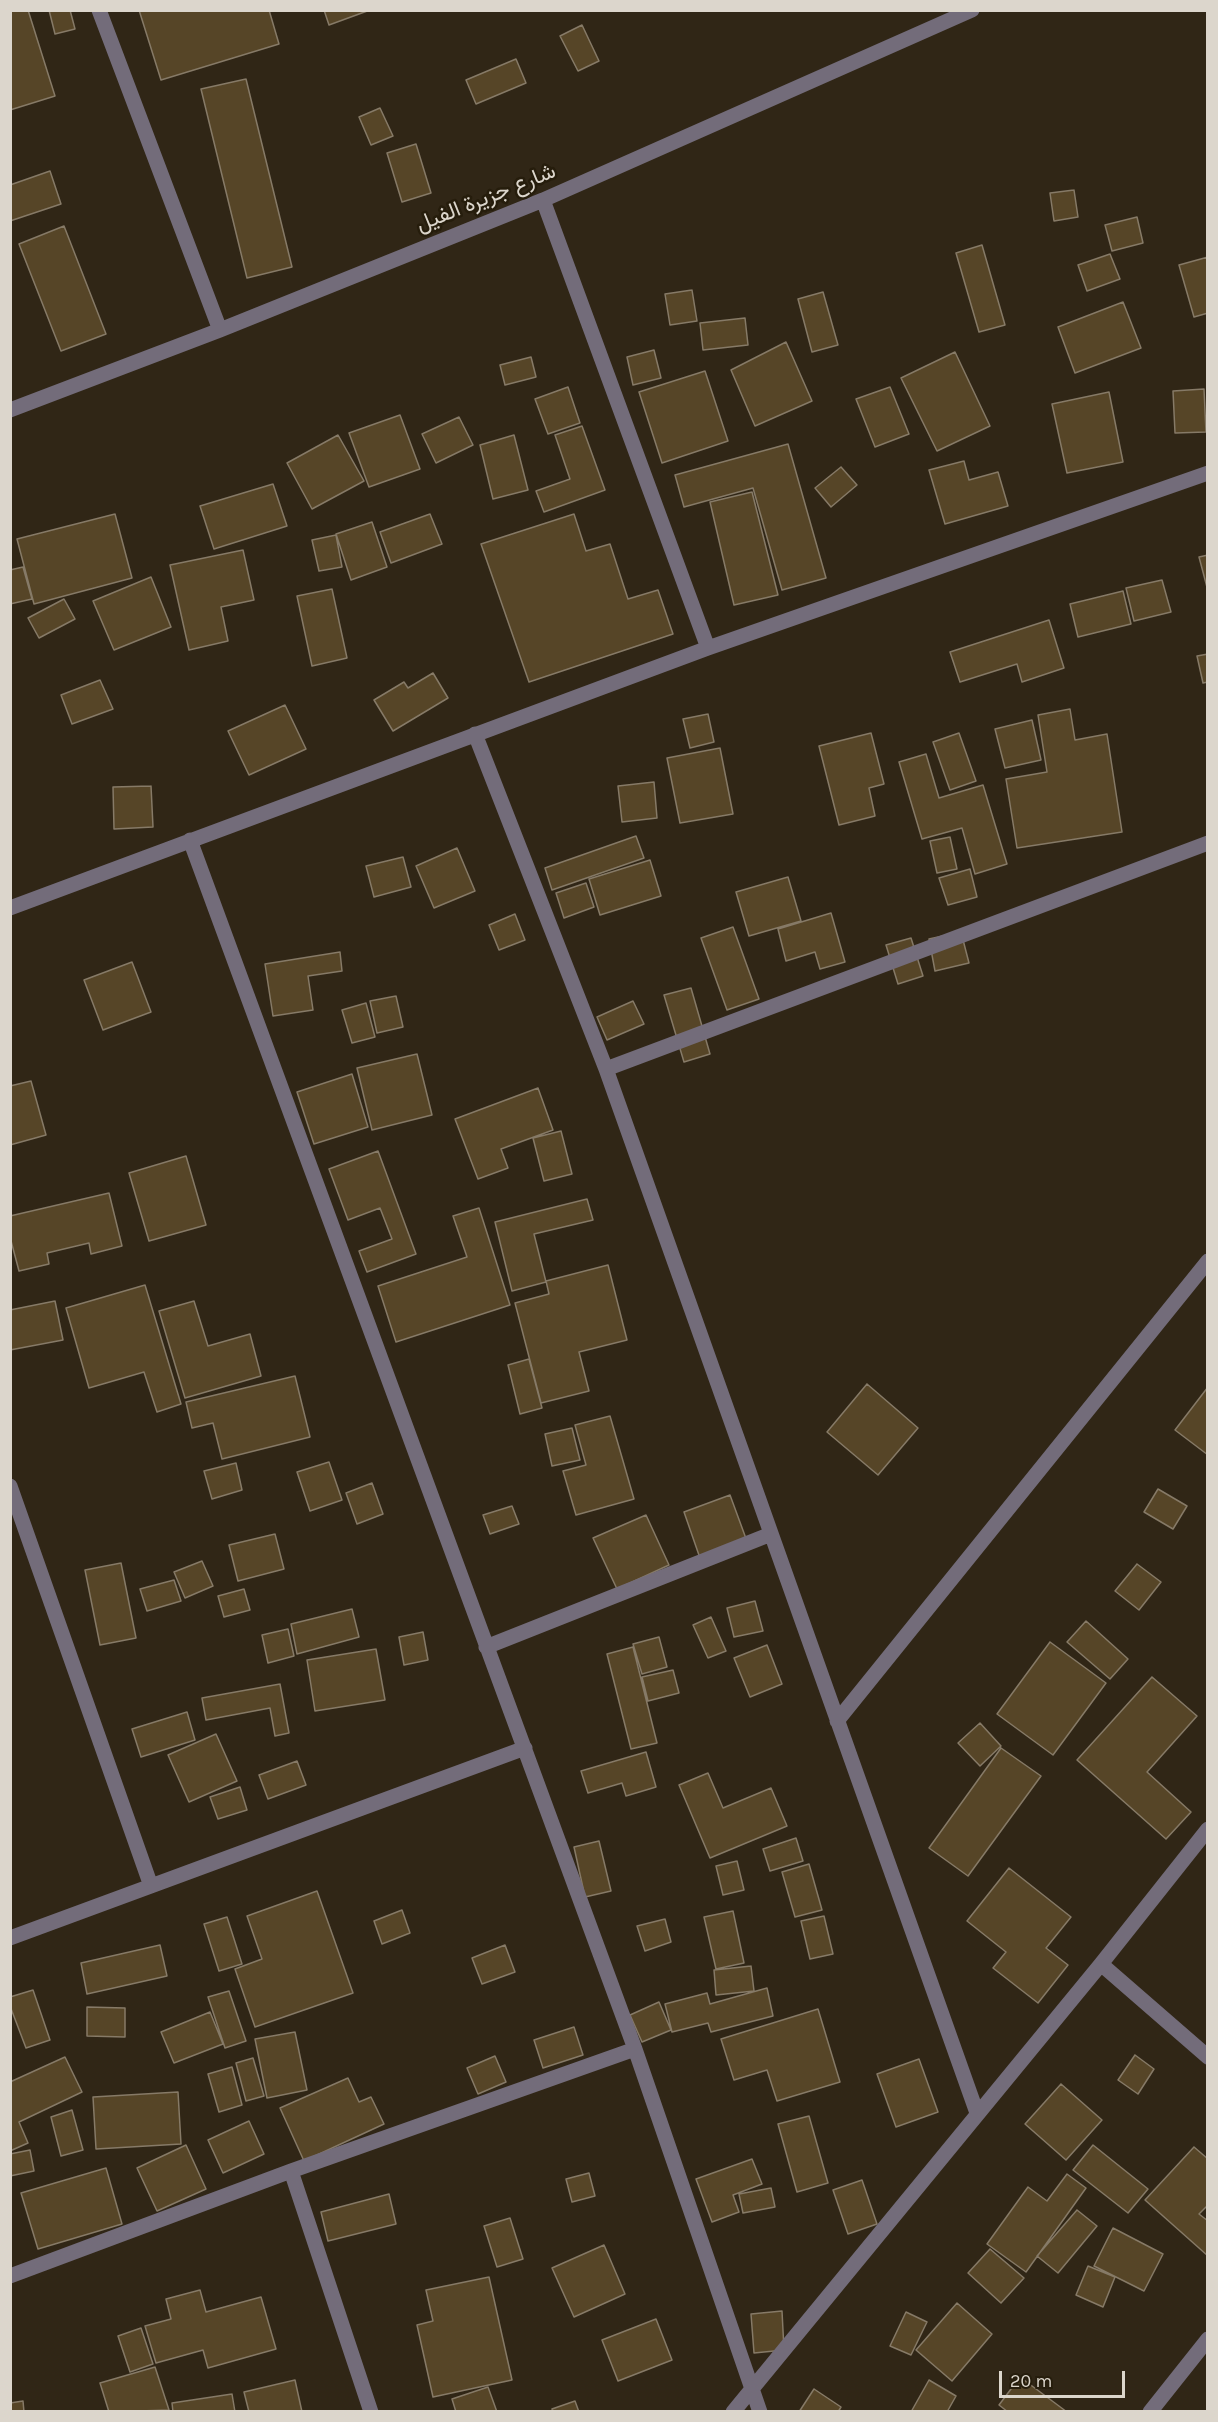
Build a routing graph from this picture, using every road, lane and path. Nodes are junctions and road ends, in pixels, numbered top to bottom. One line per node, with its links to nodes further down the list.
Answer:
1 (99, 10): 4 (street)
2 (972, 10): 3 (street, شارع جزيرة الفيل)
3 (543, 200): 4 (street, شارع جزيرة الفيل); 7 (street)
4 (220, 330): 5 (street, شارع جزيرة الفيل)
5 (10, 410)
6 (1208, 473): 7 (street)
7 (708, 648): 8 (street)
8 (475, 734): 9 (street); 12 (street)
9 (190, 840): 11 (street); 16 (street)
10 (1208, 843): 12 (street)
11 (10, 908)
12 (606, 1069): 15 (street)
13 (1208, 1261): 17 (street)
14 (10, 1486): 20 (street)
15 (771, 1534): 16 (street); 17 (street)
16 (486, 1647): 18 (street)
17 (837, 1721): 25 (street)
18 (525, 1748): 20 (street); 23 (street)
19 (1208, 1829): 22 (street)
20 (151, 1886): 21 (street)
21 (10, 1938)
22 (1101, 1964): 24 (street); 25 (street)
23 (635, 2049): 26 (street); 29 (street)
24 (1208, 2057)
25 (977, 2113): 29 (street)
26 (291, 2171): 27 (street); 30 (street)
27 (10, 2276)
28 (1208, 2339): 33 (street)
29 (751, 2388): 31 (street); 32 (street)
30 (371, 2412)
31 (733, 2412)
32 (760, 2412)
33 (1150, 2412)

